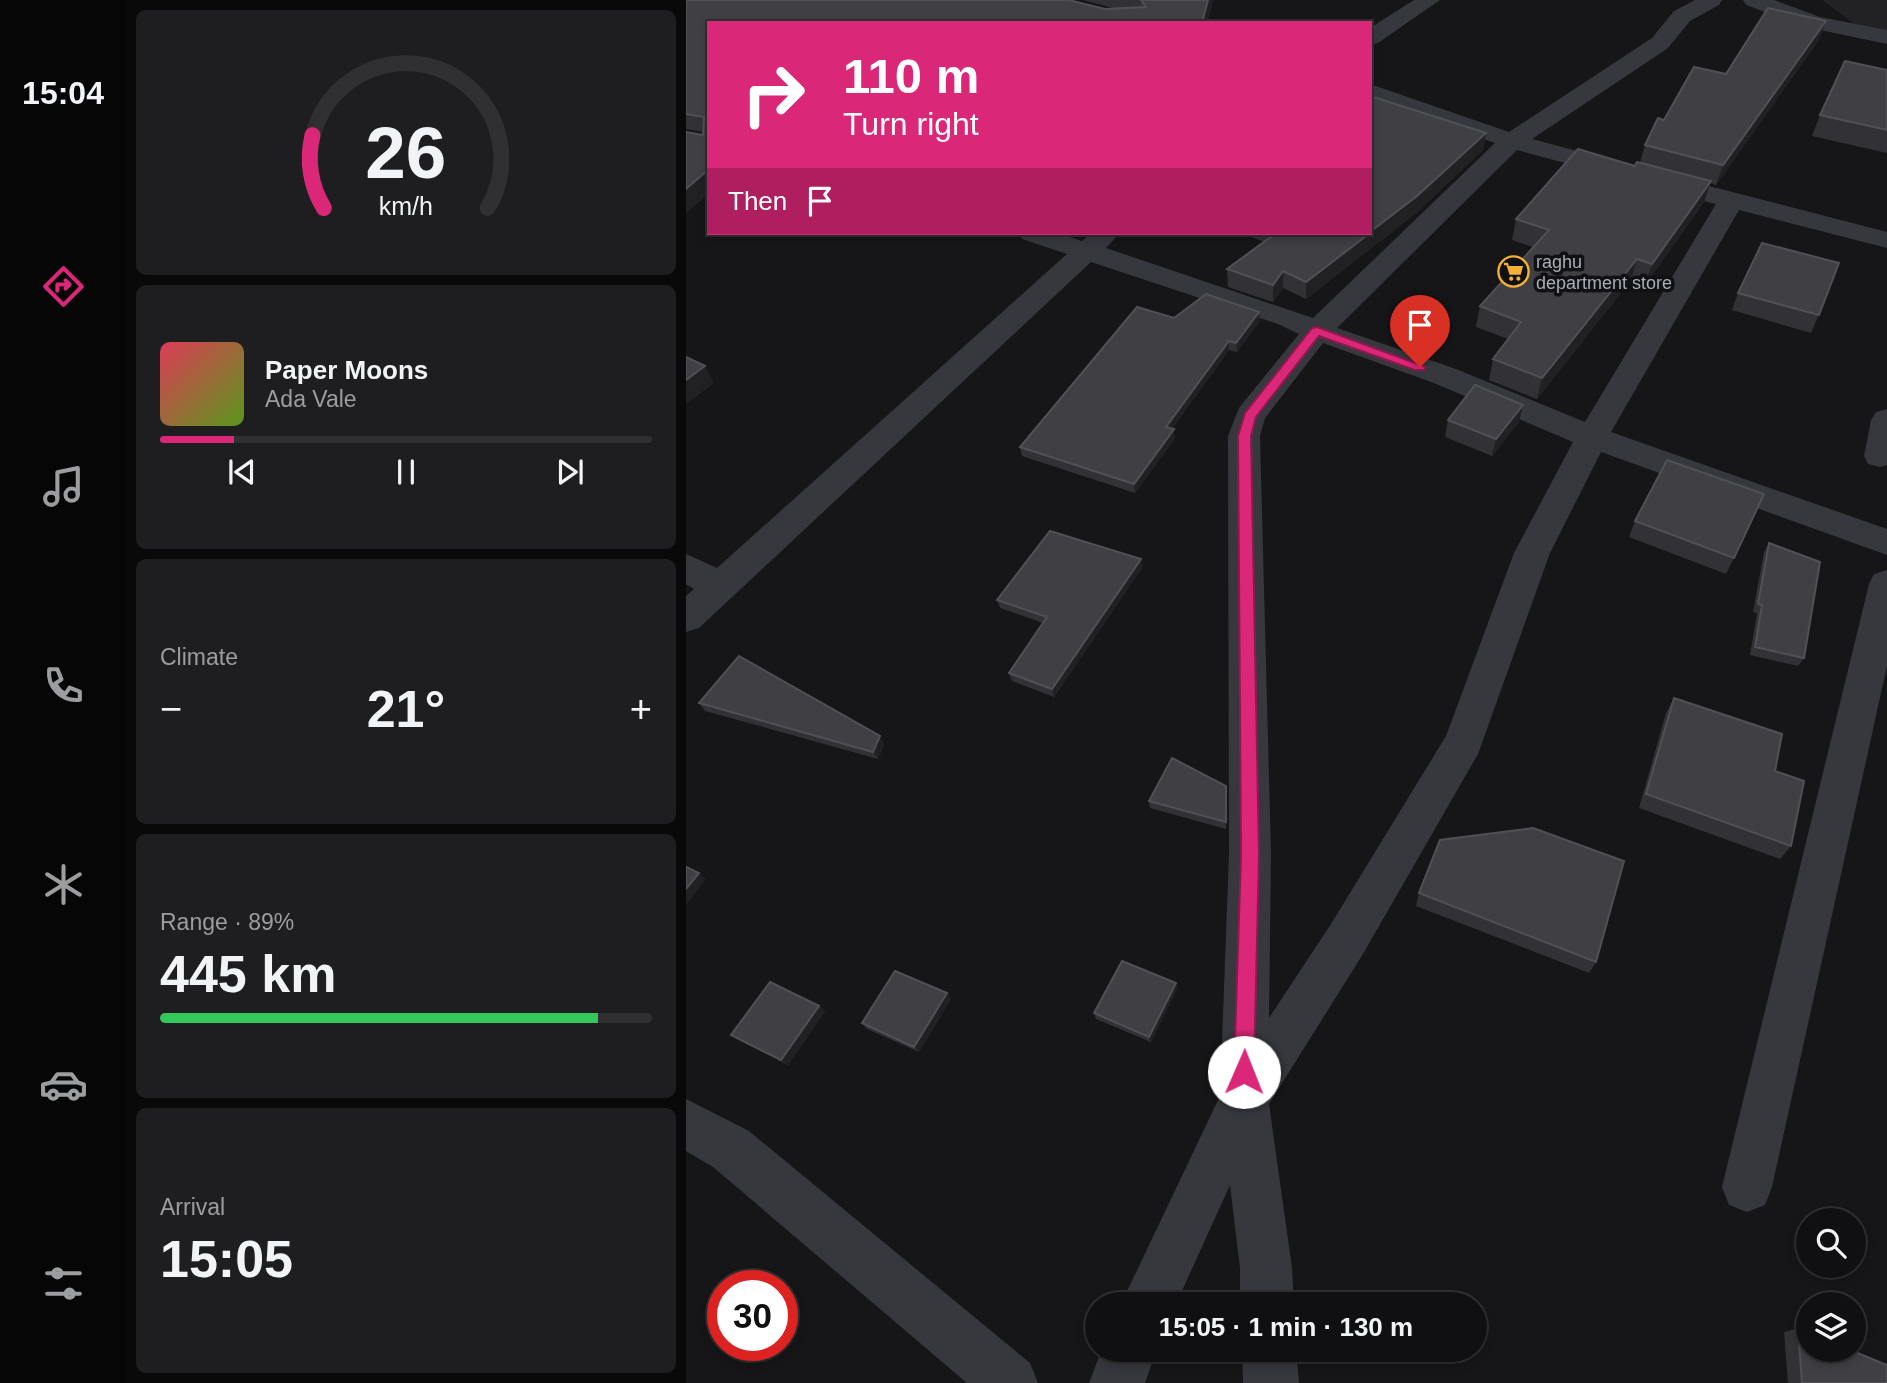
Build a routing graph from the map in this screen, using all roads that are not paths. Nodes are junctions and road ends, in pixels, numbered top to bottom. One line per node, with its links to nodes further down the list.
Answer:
1 (1429, 0): 4 (street)
2 (1711, 0): 7 (street)
3 (1754, 0): 5 (street)
4 (1372, 37)
5 (1887, 37)
6 (1372, 92): 7 (street)
7 (1512, 141): 8 (street); 14 (street)
8 (1642, 176)
9 (1681, 186): 10 (street)
10 (1732, 200): 12 (street); 16 (street)
11 (1048, 235): 13 (street)
12 (1887, 240)
13 (1098, 241): 14 (street); 21 (street)
14 (1317, 331): 16 (street); 23 (street)
15 (1887, 420): 17 (street)
16 (1592, 437): 18 (street); 23 (street)
17 (1880, 456)
18 (1887, 542)
19 (686, 568): 21 (street)
20 (1887, 584): 25 (street)
21 (720, 587): 22 (street)
22 (686, 618)
23 (1244, 1099): 26 (street); 27 (street)
24 (686, 1124): 30 (street)
25 (1747, 1187)
26 (1154, 1292)
27 (1267, 1292)
28 (1125, 1362): 31 (street)
29 (1270, 1362): 32 (street)
30 (1010, 1383)
31 (1117, 1383)
32 (1271, 1383)

